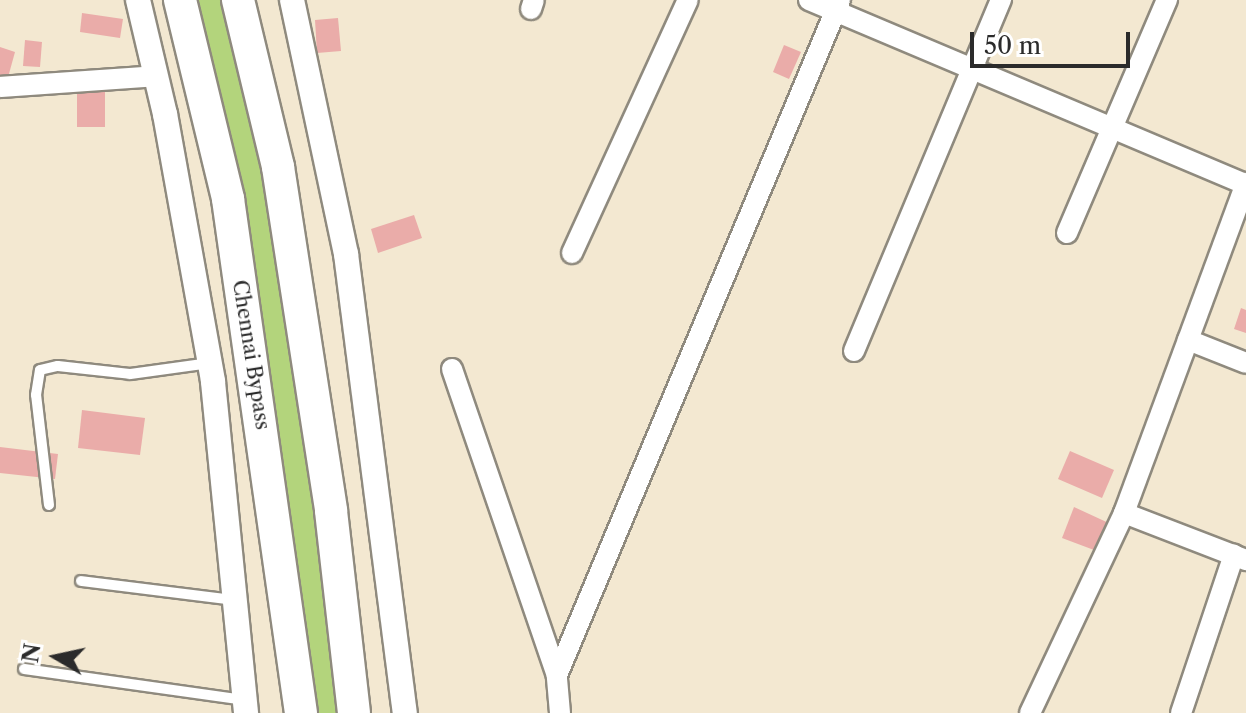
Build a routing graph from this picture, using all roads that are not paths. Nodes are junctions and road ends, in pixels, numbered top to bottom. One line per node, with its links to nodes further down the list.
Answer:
1 (138, 0): 11 (street)
2 (180, 0): 30 (highway, Chennai Bypass)
3 (238, 0): 31 (highway)
4 (292, 0): 32 (street)
5 (688, 0): 16 (street)
6 (809, 0): 9 (street)
7 (1001, 0): 10 (street)
8 (1167, 0): 13 (street)
9 (837, 7): 10 (street); 28 (street)
10 (968, 68): 13 (street); 18 (street)
11 (156, 76): 12 (street); 19 (street)
12 (0, 87)
13 (1111, 130): 14 (street); 15 (street)
14 (1246, 184): 17 (street)
15 (1067, 233)
16 (572, 253)
17 (1188, 340): 20 (street); 23 (street)
18 (854, 351)
19 (210, 363): 22 (lane); 26 (street)
20 (1246, 363)
21 (452, 369): 28 (street)
22 (49, 505)
23 (1124, 513): 24 (street); 34 (street)
24 (1240, 557): 35 (street)
25 (81, 581): 26 (lane)
26 (235, 600): 29 (street)
27 (24, 669): 29 (lane)
28 (557, 675): 33 (street)
29 (245, 707)
30 (301, 713)
31 (354, 713)
32 (405, 713)
33 (560, 713)
34 (1030, 713)
35 (1181, 713)

